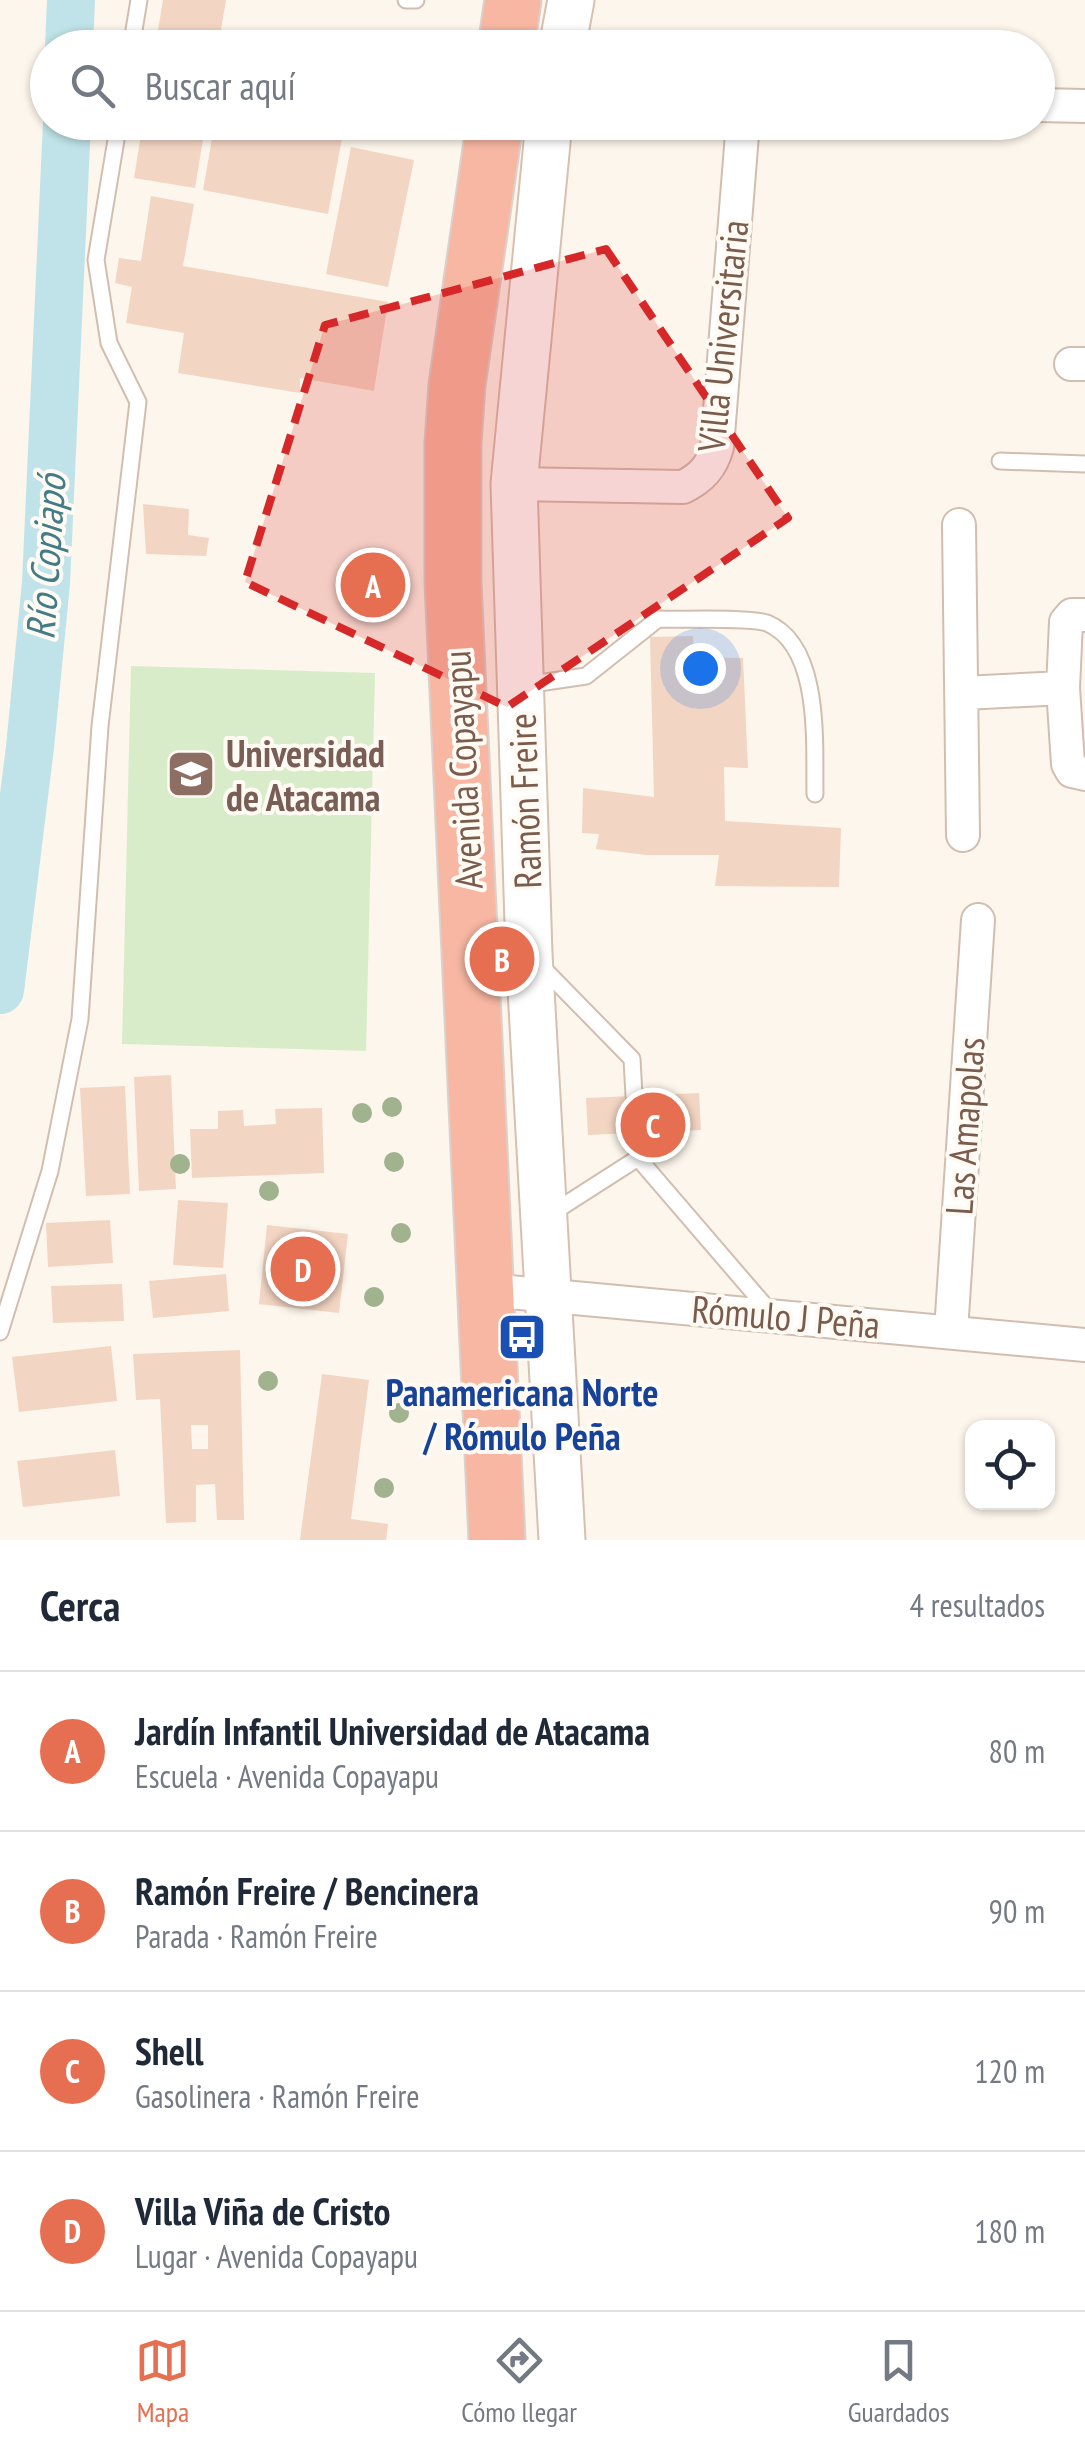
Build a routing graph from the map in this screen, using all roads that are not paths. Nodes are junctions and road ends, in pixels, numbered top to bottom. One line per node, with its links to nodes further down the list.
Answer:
1 (139, 0): 6 (lane)
2 (406, 0): 3 (lane)
3 (416, 0)
4 (513, 0): 7 (highway)
5 (572, 0): 8 (street)
6 (134, 30)
7 (509, 30)
8 (566, 30)
9 (1055, 105): 10 (street)
10 (1085, 106)
11 (116, 140): 35 (lane)
12 (492, 140): 32 (highway, Avenida Copayapu)
13 (547, 140): 17 (street, Ramón Freire)
14 (742, 140): 17 (street, Villa Universitaria)
15 (1000, 460): 16 (lane)
16 (1085, 464)
17 (514, 484): 20 (street, Ramón Freire)
18 (958, 525): 22 (street)
19 (1085, 615): 21 (street)
20 (519, 686): 24 (lane); 27 (street, Ramón Freire)
21 (1063, 688): 22 (street); 23 (street)
22 (964, 693): 25 (street)
23 (1085, 774)
24 (815, 794)
25 (964, 834)
26 (978, 920): 36 (street, Las Amapolas)
27 (530, 954): 28 (lane); 31 (street, Ramón Freire)
28 (634, 1096)
29 (636, 1133): 30 (lane)
30 (638, 1158): 31 (lane); 34 (lane)
31 (546, 1216): 33 (street, Ramón Freire)
32 (487, 1290): 33 (street, Rómulo J Peña); 38 (highway, Avenida Copayapu)
33 (550, 1294): 34 (street, Rómulo J Peña); 39 (street, Ramón Freire)
34 (772, 1314): 36 (street, Rómulo J Peña)
35 (0, 1332)
36 (950, 1332): 37 (street, Rómulo J Peña)
37 (1085, 1345)
38 (497, 1540)
39 (562, 1540)

